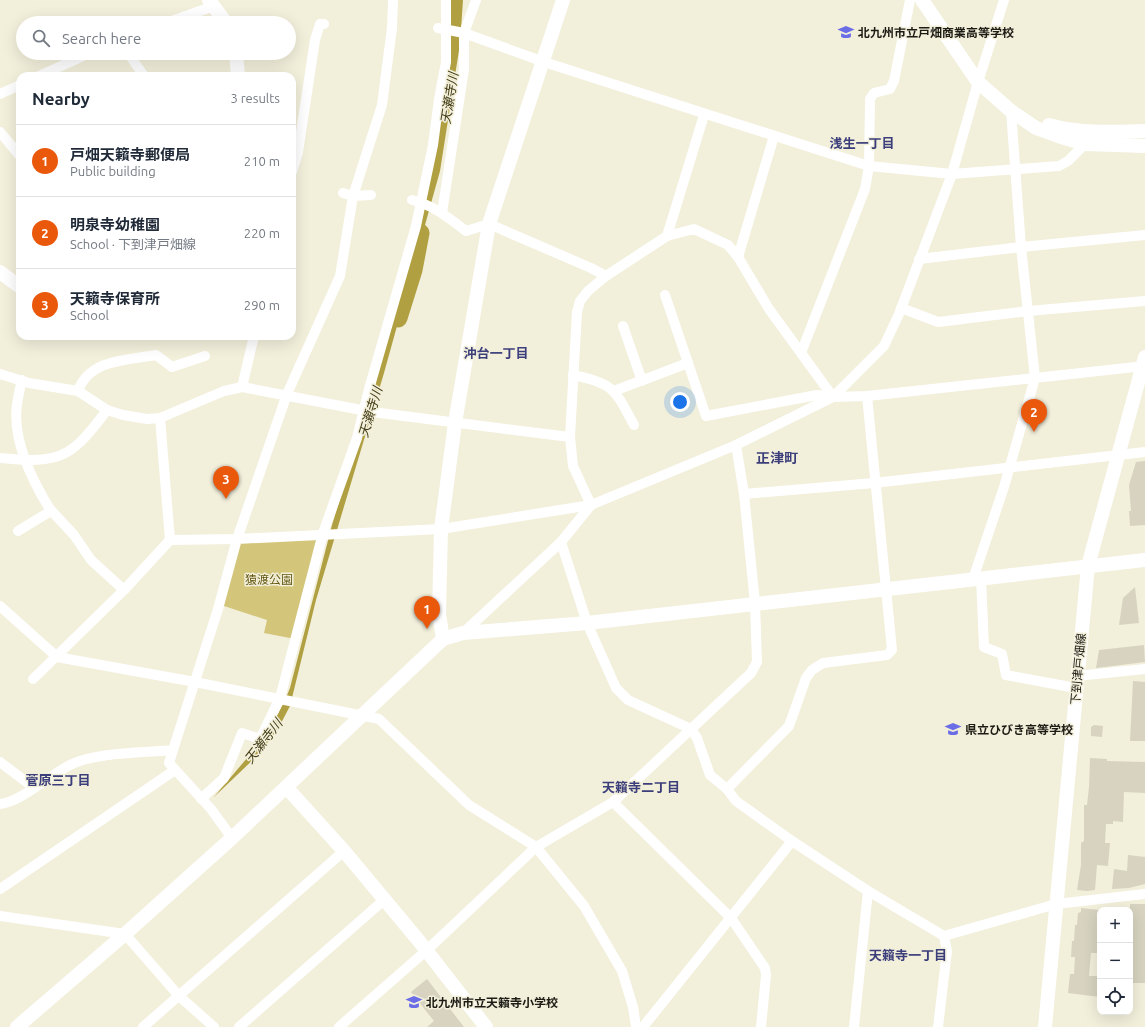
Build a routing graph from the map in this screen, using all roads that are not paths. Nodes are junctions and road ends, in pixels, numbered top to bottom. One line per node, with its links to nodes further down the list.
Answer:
1 (393, 0): 36 (street)
2 (446, 0): 12 (street)
3 (476, 0): 13 (street)
4 (564, 0): 17 (street)
5 (910, 0): 33 (street)
6 (922, 0): 21 (street)
7 (1004, 0): 21 (street)
8 (212, 3): 9 (street); 10 (street)
9 (182, 16)
10 (221, 16)
11 (324, 24): 32 (street)
12 (442, 29): 13 (street); 38 (street)
13 (464, 33): 17 (street); 39 (street)
14 (74, 60): 18 (street)
15 (133, 60): 19 (street)
16 (237, 60): 20 (street)
17 (544, 62): 25 (street); 40 (street)
18 (48, 72)
19 (141, 72)
20 (238, 72)
21 (978, 82): 24 (street); 35 (street)
22 (16, 87): 23 (street)
23 (0, 94)
24 (1011, 111): 27 (street); 29 (street); 34 (street)
25 (704, 115): 28 (street); 42 (street)
26 (0, 132): 31 (street)
27 (1145, 132)
28 (774, 136): 33 (street); 44 (street)
29 (1085, 144): 30 (street); 34 (street)
30 (1145, 146)
31 (16, 151)
32 (296, 161)
33 (868, 166): 35 (street); 53 (street)
34 (1015, 168): 35 (street); 43 (street)
35 (952, 174): 45 (street)
36 (348, 195): 37 (street); 65 (street)
37 (371, 195)
38 (416, 201): 39 (street); 69 (street)
39 (442, 213): 40 (street)
40 (489, 224): 46 (street); 71 (street)
41 (1145, 235): 43 (street)
42 (667, 236): 44 (street); 46 (street)
43 (1022, 247): 45 (street); 50 (street)
44 (738, 257): 53 (street)
45 (919, 259): 49 (street)
46 (606, 276): 58 (street)
47 (665, 295): 55 (street)
48 (1145, 301): 50 (street)
49 (901, 308): 50 (street); 67 (street)
50 (1028, 311): 59 (street)
51 (623, 326): 61 (street)
52 (253, 340): 62 (street)
53 (801, 353): 67 (street)
54 (205, 356): 63 (street)
55 (688, 363): 61 (street); 67 (street)
56 (1144, 363): 59 (street); 76 (street, 下到津戸畑線)
57 (0, 374): 60 (street)
58 (573, 375): 64 (street); 73 (street)
59 (1035, 378): 66 (street); 79 (street)
60 (22, 380): 63 (street); 78 (street)
61 (642, 381): 64 (street)
62 (242, 387): 65 (street); 70 (street)
63 (78, 391): 68 (street)
64 (614, 391): 72 (street)
65 (287, 394): 69 (street); 87 (street)
66 (867, 396): 67 (street); 80 (street)
67 (833, 397): 74 (street)
68 (107, 410): 70 (street); 78 (street)
69 (369, 411): 71 (street); 86 (street)
70 (160, 418): 88 (street)
71 (455, 423): 73 (street); 84 (street)
72 (634, 425)
73 (570, 437): 82 (street)
74 (736, 445): 81 (street); 82 (street)
75 (1145, 452): 76 (street)
76 (1118, 455): 79 (street); 91 (street, 下到津戸畑線)
77 (0, 458): 78 (street)
78 (25, 460): 83 (street)
79 (1009, 467): 80 (street); 92 (street)
80 (874, 483): 81 (street); 93 (street)
81 (744, 494): 95 (street)
82 (591, 505): 84 (street); 89 (street)
83 (49, 508): 85 (street); 94 (street)
84 (441, 529): 86 (street); 99 (street)
85 (18, 531)
86 (325, 533): 87 (street); 105 (street)
87 (237, 539): 88 (street); 103 (street)
88 (170, 540): 94 (street)
89 (561, 542): 97 (street); 98 (street)
90 (1145, 560): 91 (street)
91 (1088, 566): 92 (street); 104 (street, 下到津戸畑線)
92 (977, 579): 93 (street); 104 (street)
93 (886, 589): 95 (street); 113 (street)
94 (124, 590): 100 (street)
95 (755, 604): 97 (street); 107 (street)
96 (0, 606): 100 (street)
97 (587, 623): 98 (street); 107 (street)
98 (463, 633): 99 (street)
99 (443, 639): 106 (street)
100 (57, 657): 102 (street); 103 (street)
101 (1145, 669): 104 (street)
102 (33, 680)
103 (195, 682): 105 (street); 108 (street)
104 (1076, 682): 125 (street, 下到津戸畑線)
105 (281, 699): 106 (street); 114 (street)
106 (361, 716): 112 (street); 119 (street)
107 (691, 729): 113 (street); 115 (street)
108 (173, 750): 110 (street); 111 (street)
109 (0, 762): 111 (street)
110 (174, 770): 114 (street); 121 (street)
111 (33, 787): 116 (street)
112 (286, 788): 117 (street); 120 (street)
113 (727, 789): 118 (street)
114 (201, 798): 117 (street)
115 (613, 802): 119 (street); 127 (street)
116 (0, 804)
117 (232, 838): 128 (street)
118 (792, 841): 122 (street); 127 (street)
119 (536, 847): 130 (street); 138 (street)
120 (344, 851): 124 (street); 131 (street)
121 (0, 889)
122 (868, 891): 129 (street); 141 (street)
123 (1145, 894): 125 (street)
124 (384, 900): 130 (street); 135 (street)
125 (1056, 904): 129 (street); 143 (street, 下到津戸畑線)
126 (0, 916): 128 (street)
127 (732, 918): 139 (street); 140 (street)
128 (125, 934): 131 (street); 132 (street)
129 (944, 936): 142 (street)
130 (426, 950): 136 (street); 137 (street)
131 (179, 996): 133 (street); 134 (street)
132 (17, 1027)
133 (143, 1027)
134 (214, 1027)
135 (239, 1027)
136 (339, 1027)
137 (486, 1027)
138 (636, 1027)
139 (643, 1027)
140 (761, 1027)
141 (854, 1027)
142 (938, 1027)
143 (1045, 1027)

